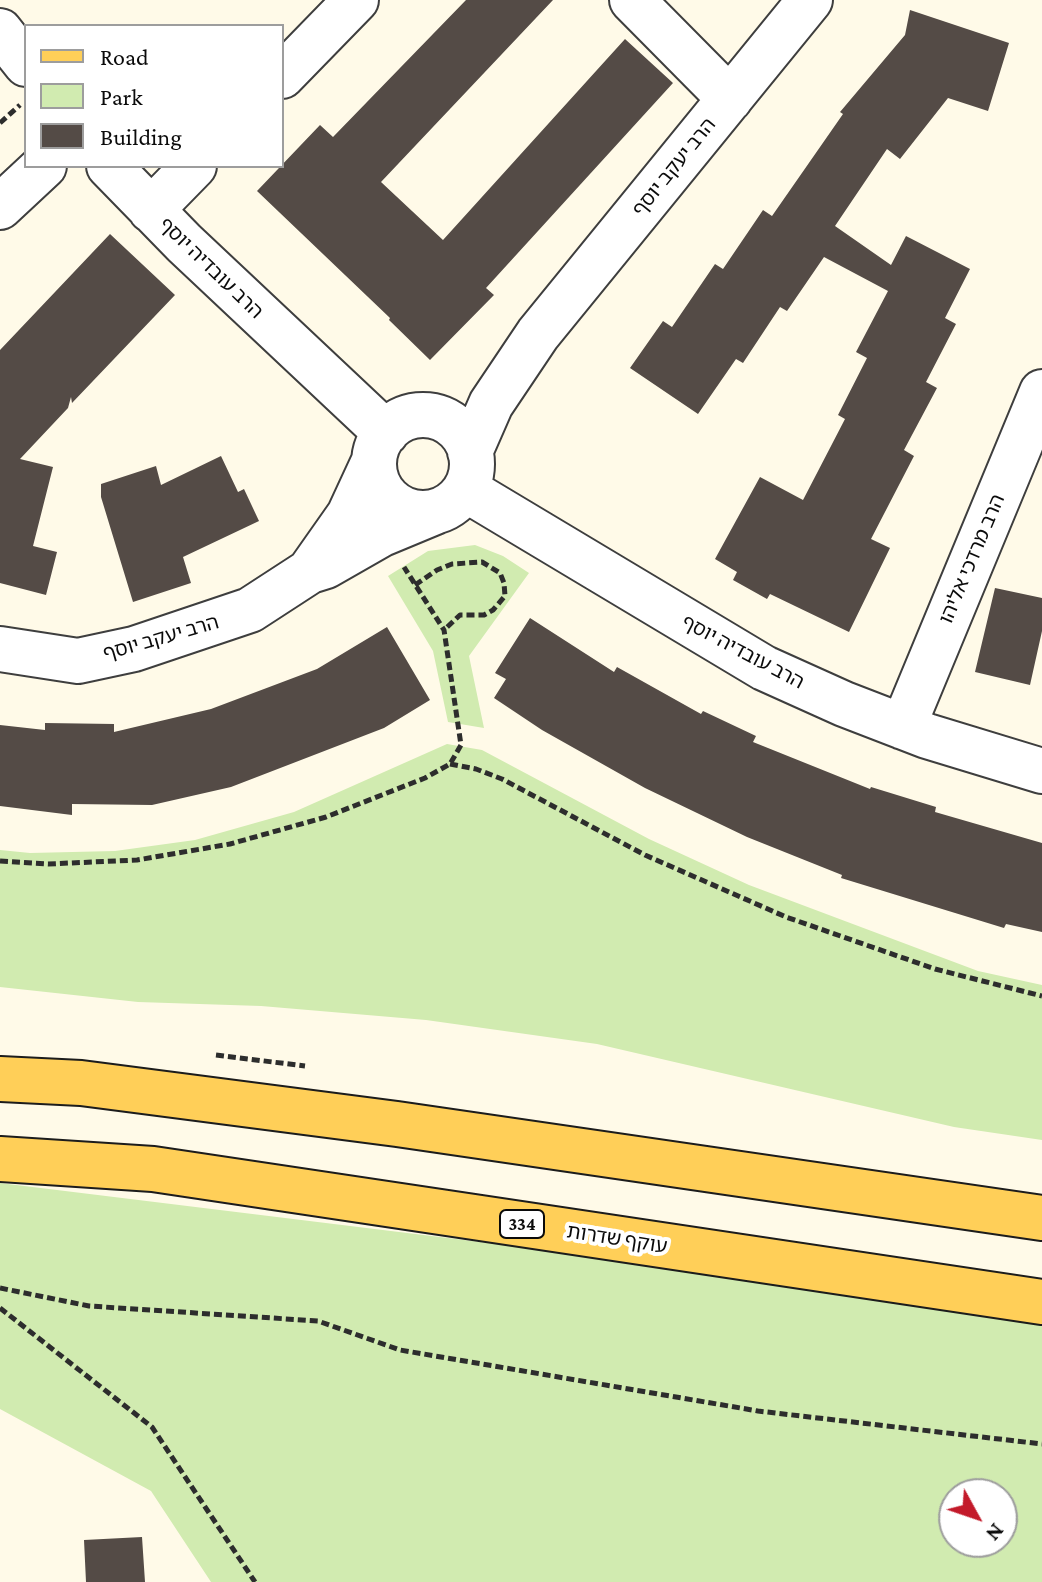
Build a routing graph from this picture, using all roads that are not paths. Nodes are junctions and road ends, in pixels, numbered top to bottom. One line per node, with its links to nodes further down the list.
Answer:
1 (356, 0): 6 (street)
2 (632, 0): 7 (street)
3 (810, 0): 7 (street, הרב יעקב יוסף)
4 (0, 31): 5 (street)
5 (24, 61)
6 (284, 74)
7 (730, 99): 13 (street, הרב יעקב יוסף)
8 (42, 168): 11 (street)
9 (111, 168): 12 (street, הרב עובדיה יוסף)
10 (192, 168): 12 (street)
11 (0, 207)
12 (151, 210): 16 (street, הרב עובדיה יוסף)
13 (538, 334): 15 (street, הרב יעקב יוסף); 17 (street, הרב יעקב יוסף)
14 (1042, 392): 20 (street, הרב מרדכי אליהו)
15 (433, 416): 16 (street); 17 (street)
16 (380, 447): 17 (street); 18 (street, הרב יעקב יוסף)
17 (457, 485): 18 (street, הרב יעקב יוסף); 20 (street, הרב עובדיה יוסף)
18 (310, 571): 19 (street, הרב יעקב יוסף)
19 (0, 649)
20 (903, 727): 21 (street, הרב עובדיה יוסף)
21 (1042, 771)
22 (0, 1079): 24 (main road)
23 (0, 1159): 25 (main road, עוקף שדרות / 334)
24 (1042, 1218)
25 (1042, 1302)

